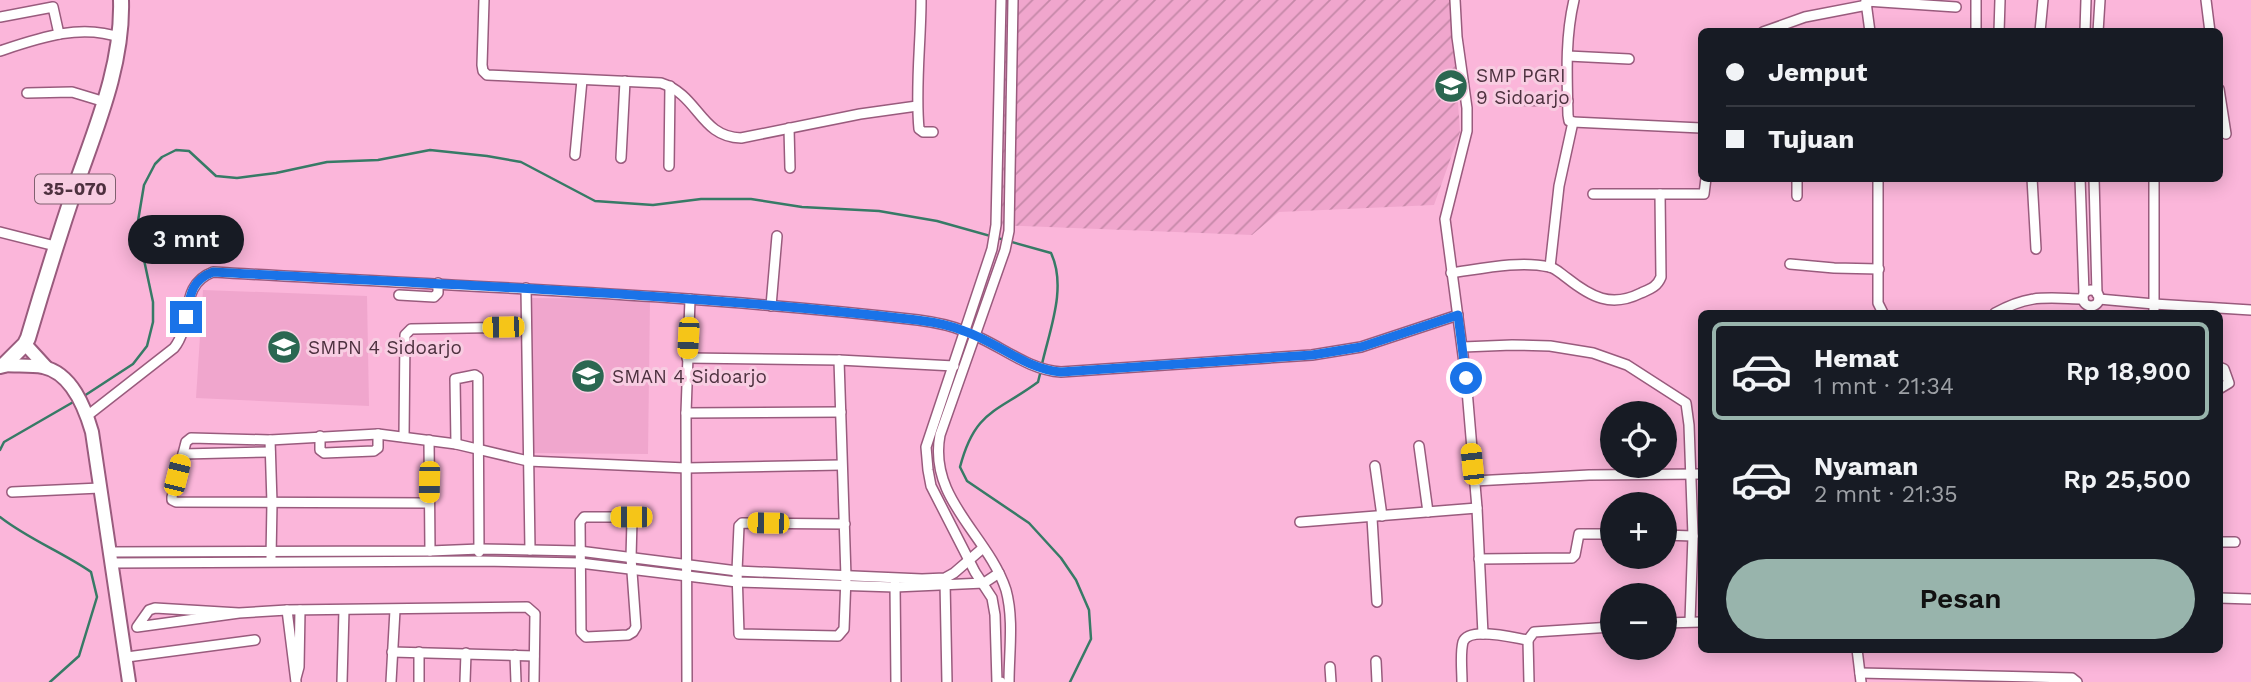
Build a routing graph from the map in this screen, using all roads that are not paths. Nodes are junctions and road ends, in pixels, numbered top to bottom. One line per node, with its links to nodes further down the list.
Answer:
1 (121, 0): 28 (main road, 35-070)
2 (484, 0): 32 (street)
3 (921, 0): 39 (street)
4 (1001, 0): 25 (street)
5 (1013, 0): 26 (street)
6 (1455, 0): 67 (street)
7 (1574, 0): 30 (street)
8 (1976, 0): 19 (street)
9 (2000, 0): 20 (street)
10 (2043, 0): 21 (street)
11 (2086, 0): 22 (street)
12 (2100, 0): 23 (street)
13 (2206, 0): 24 (street)
14 (1866, 2): 15 (street); 17 (street); 18 (street)
15 (1956, 7)
16 (0, 16): 27 (street)
17 (1774, 28)
18 (1869, 28)
19 (1976, 28)
20 (1999, 28)
21 (2040, 28)
22 (2085, 28)
23 (2098, 28)
24 (2210, 28)
25 (1001, 32): 26 (street); 55 (street)
26 (1013, 32): 56 (street)
27 (59, 34): 28 (street); 29 (street)
28 (121, 38): 38 (main road, 35-070)
29 (0, 51)
30 (1568, 56): 31 (street); 37 (street)
31 (1629, 59)
32 (582, 80): 33 (street); 44 (street)
33 (625, 81): 34 (street); 45 (street)
34 (670, 86): 41 (street); 46 (street)
35 (27, 93): 38 (street)
36 (1517, 100): 37 (street)
37 (1568, 101): 40 (street)
38 (105, 102): 62 (main road, 35-070)
39 (917, 106): 41 (street); 43 (street)
40 (1573, 122): 42 (street); 65 (street)
41 (789, 128): 47 (street)
42 (1698, 128)
43 (933, 132)
44 (575, 155)
45 (621, 158)
46 (669, 166)
47 (790, 169)
48 (1706, 182): 58 (street)
49 (1797, 182): 59 (street)
50 (1878, 182): 66 (street)
51 (2032, 182): 63 (street)
52 (2080, 182): 73 (street)
53 (2094, 182): 72 (street)
54 (2154, 182): 75 (street)
55 (997, 189): 56 (street); 81 (street)
56 (1011, 189): 82 (street)
57 (1592, 194): 58 (street)
58 (1660, 194): 65 (street)
59 (1797, 196)
60 (0, 232): 62 (street)
61 (777, 236): 74 (street)
62 (55, 246): 83 (main road, 35-070)
63 (2036, 249)
64 (1790, 264): 66 (street)
65 (1550, 267): 67 (street)
66 (1879, 269): 76 (street)
67 (1451, 273): 79 (street)
68 (438, 284): 69 (street); 70 (street); 94 (street)
69 (526, 288): 71 (street); 80 (street)
70 (399, 295)
71 (690, 299): 74 (street); 85 (street)
72 (2097, 299): 73 (street); 73 (street); 75 (street)
73 (2086, 305): 77 (street)
74 (771, 306): 81 (street)
75 (2154, 309): 78 (street)
76 (1882, 310)
77 (2001, 310)
78 (2251, 310)
79 (1458, 315): 82 (street); 84 (street)
80 (526, 327): 99 (street); 107 (street)
81 (964, 331): 82 (street); 88 (street)
82 (976, 336): 91 (street)
83 (25, 344): 87 (main road, 35-070); 89 (street)
84 (1463, 347): 111 (street); 113 (street)
85 (687, 358): 86 (street); 96 (street)
86 (839, 360): 88 (street); 95 (street)
87 (2, 365): 89 (street)
88 (954, 366): 91 (street)
89 (46, 367): 94 (street)
90 (2223, 369): 92 (street)
91 (955, 380): 93 (street)
92 (2223, 387)
93 (946, 405): 128 (street); 137 (street)
94 (86, 412): 114 (street)
95 (841, 412): 96 (street); 108 (street)
96 (686, 413): 110 (street)
97 (378, 434): 98 (street); 98 (street); 99 (street)
98 (320, 436): 100 (street)
99 (404, 437): 101 (street)
100 (270, 440): 105 (street); 106 (street)
101 (429, 440): 102 (street); 116 (street)
102 (456, 444): 104 (street); 104 (street)
103 (1419, 446): 119 (street)
104 (479, 450): 107 (street); 129 (street)
105 (270, 452): 106 (street); 117 (street)
106 (183, 454): 117 (street)
107 (528, 461): 110 (street); 130 (street)
108 (841, 466): 110 (street); 122 (street)
109 (1375, 466): 120 (street)
110 (686, 468): 140 (street)
111 (1690, 474): 112 (street); 113 (street); 125 (street)
112 (1698, 474)
113 (1474, 481): 118 (street)
114 (100, 488): 115 (street); 134 (street)
115 (12, 492)
116 (428, 502): 117 (street); 131 (street)
117 (272, 503): 133 (street)
118 (1477, 508): 119 (street); 136 (street)
119 (1428, 512): 120 (street)
120 (1377, 517): 121 (street); 152 (street)
121 (1300, 522)
122 (845, 524): 142 (street); 146 (street)
123 (1600, 534): 136 (street)
124 (1677, 535): 125 (street)
125 (1693, 536): 158 (street)
126 (2223, 542): 127 (street)
127 (2235, 542)
128 (983, 548): 137 (street); 143 (street)
129 (480, 549): 130 (street); 131 (street); 138 (street)
130 (530, 550): 132 (street)
131 (430, 551): 133 (street)
132 (579, 551): 135 (street); 135 (street); 139 (street)
133 (271, 557): 134 (street); 138 (street)
134 (111, 558): 163 (street)
135 (631, 558): 140 (street); 141 (street)
136 (1479, 559): 164 (street)
137 (969, 560): 147 (street); 149 (street)
138 (479, 561): 139 (street)
139 (580, 563): 141 (street); 141 (street)
140 (688, 565): 142 (street); 144 (street)
141 (632, 569): 144 (street)
142 (737, 571): 145 (street); 146 (street)
143 (999, 573): 149 (street); 189 (street)
144 (687, 576): 145 (street); 185 (street)
145 (737, 582): 146 (street); 146 (street)
146 (846, 582): 148 (street)
147 (945, 582): 148 (street); 149 (street); 187 (street)
148 (895, 583): 186 (street)
149 (984, 583): 188 (street)
150 (2223, 598): 151 (street)
151 (2251, 599)
152 (1377, 602)
153 (287, 610): 154 (street); 157 (street); 177 (street)
154 (300, 610): 155 (street); 177 (street)
155 (344, 610): 156 (street); 179 (street)
156 (395, 610): 167 (street); 172 (street)
157 (239, 613): 161 (street); 161 (street)
158 (1690, 621): 159 (street); 160 (street)
159 (1677, 622)
160 (1698, 622)
161 (137, 626): 163 (street)
162 (1600, 628): 166 (street)
163 (122, 630): 173 (street)
164 (1483, 634): 166 (street); 192 (street)
165 (255, 640): 173 (street)
166 (1528, 640): 193 (street)
167 (392, 652): 168 (street); 180 (street)
168 (419, 652): 169 (street); 181 (street)
169 (466, 653): 171 (street); 182 (street)
170 (1858, 653): 176 (street)
171 (515, 656): 172 (street); 183 (street)
172 (534, 656): 184 (street)
173 (127, 657): 178 (street)
174 (1376, 661): 191 (street)
175 (1330, 667): 190 (street)
176 (1861, 678): 194 (street)
177 (296, 681)
178 (129, 682)
179 (342, 682)
180 (391, 682)
181 (419, 682)
182 (465, 682)
183 (516, 682)
184 (534, 682)
185 (687, 682)
186 (896, 682)
187 (947, 682)
188 (999, 682)
189 (1009, 682)
190 (1331, 682)
191 (1377, 682)
192 (1462, 682)
193 (1529, 682)
194 (2077, 682)

